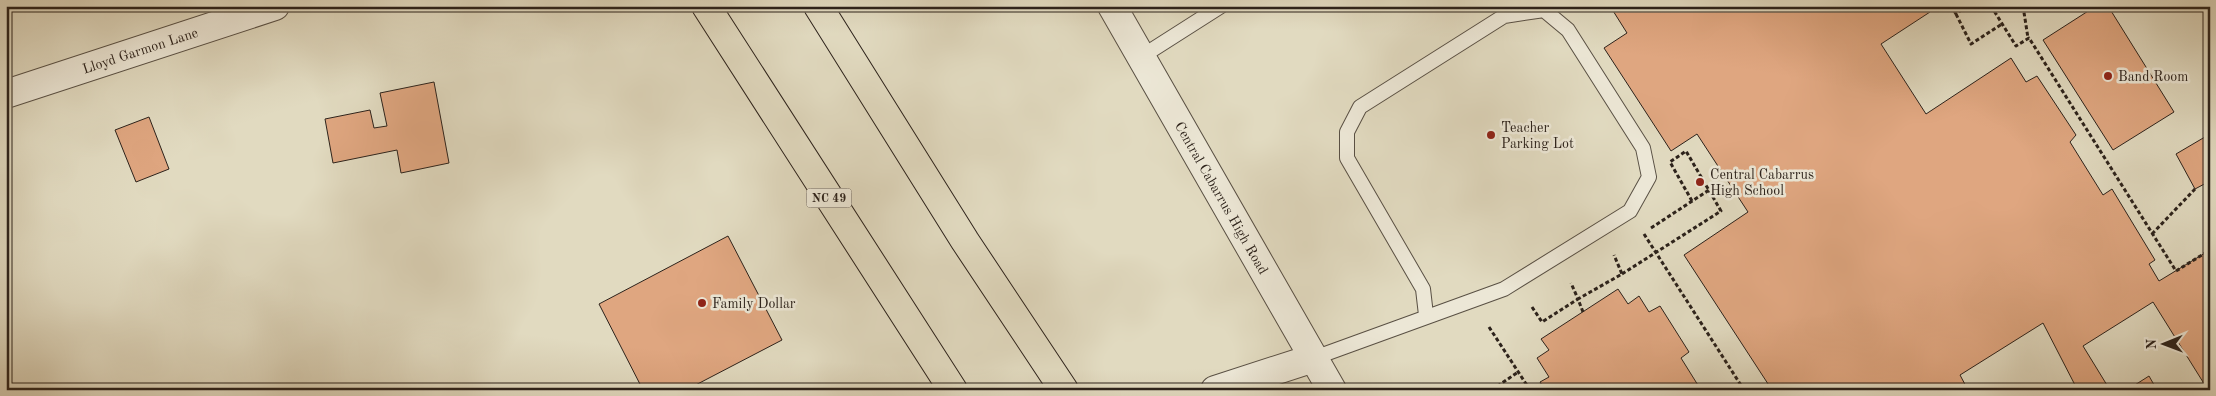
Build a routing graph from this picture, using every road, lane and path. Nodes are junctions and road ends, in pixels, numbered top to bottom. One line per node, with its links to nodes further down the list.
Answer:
1 (275, 6): 14 (street, Lloyd Garmon Lane)
2 (706, 6): 33 (highway, NC 49)
3 (818, 6): 34 (highway)
4 (1112, 6): 13 (street, Central Cabarrus High Road)
5 (1221, 6): 13 (lane)
6 (1951, 6): 10 (path)
7 (1966, 6): 10 (path)
8 (1991, 6): 11 (path)
9 (2023, 6): 12 (path)
10 (1956, 14): 11 (path)
11 (2002, 24): 12 (path)
12 (2028, 38): 20 (path)
13 (1141, 56): 31 (street, Central Cabarrus High Road)
14 (6, 94)
15 (2195, 189): 20 (path)
16 (1709, 190): 17 (path); 17 (path); 22 (path)
17 (1692, 201): 18 (path)
18 (1651, 228)
19 (1644, 234): 22 (path)
20 (2152, 234): 21 (path)
21 (2210, 250)
22 (1656, 252): 24 (path); 39 (path)
23 (1614, 255): 24 (path)
24 (1622, 274): 26 (path)
25 (1571, 283): 26 (path)
26 (1578, 300): 27 (path); 28 (path)
27 (1532, 306)
28 (1583, 312)
29 (1426, 316): 29 (lane); 31 (lane)
30 (1489, 327): 32 (path)
31 (1314, 358): 35 (street); 36 (street, Central Cabarrus High Road)
32 (1518, 372): 37 (path); 38 (path)
33 (953, 390)
34 (1064, 390)
35 (1215, 390)
36 (1332, 390)
37 (1492, 390)
38 (1530, 390)
39 (1744, 390)

